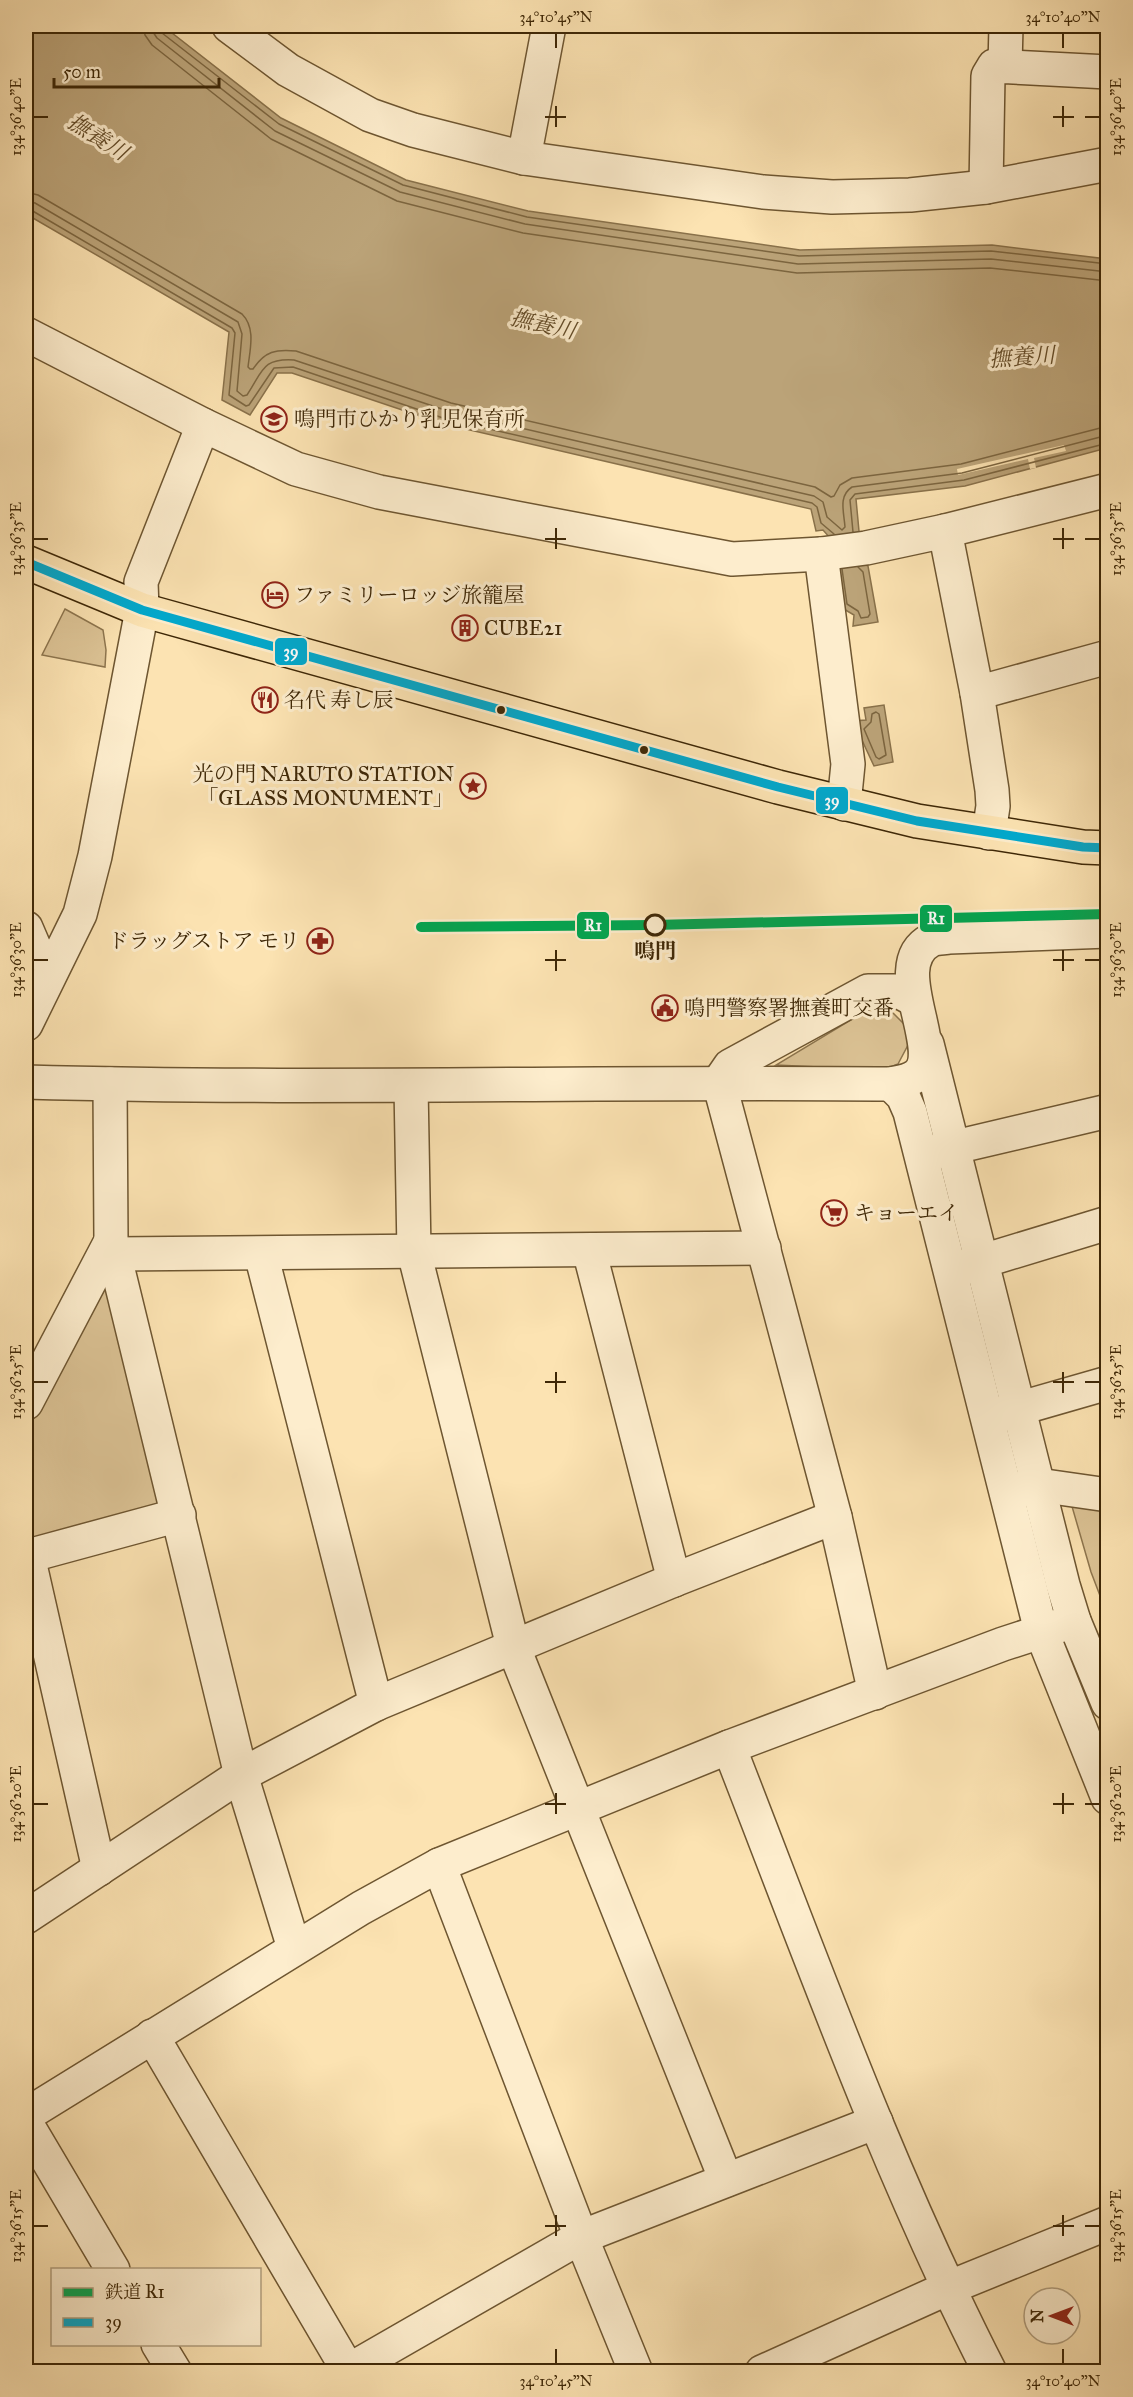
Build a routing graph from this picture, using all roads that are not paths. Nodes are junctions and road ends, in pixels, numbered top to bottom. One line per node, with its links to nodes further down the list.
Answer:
1 (229, 26): 6 (street)
2 (549, 26): 6 (street)
3 (1006, 26): 4 (street)
4 (1005, 66): 5 (street); 8 (street)
5 (1107, 72)
6 (524, 158): 8 (street)
7 (1107, 164): 8 (street)
8 (986, 187)
9 (26, 334): 10 (street)
10 (203, 425): 13 (street); 15 (street)
11 (1106, 496): 12 (street)
12 (945, 531): 13 (street); 17 (street)
13 (825, 554): 18 (street)
14 (26, 562): 15 (highway)
15 (142, 610): 18 (highway); 23 (street)
16 (1107, 657): 17 (street)
17 (977, 693): 19 (street)
18 (844, 804): 19 (highway)
19 (989, 833): 20 (highway)
20 (1107, 848)
21 (26, 928): 23 (street)
22 (1107, 931): 24 (street)
23 (54, 965): 25 (street)
24 (918, 1012): 27 (street); 29 (street); 32 (street)
25 (26, 1024)
26 (26, 1082): 28 (street)
27 (720, 1082): 29 (street); 30 (street); 36 (street)
28 (110, 1084): 30 (street); 35 (street)
29 (891, 1084): 33 (street)
30 (411, 1086): 38 (street)
31 (1107, 1111): 32 (street)
32 (954, 1147): 33 (street); 40 (street)
33 (921, 1155): 41 (street)
34 (1107, 1223): 40 (street)
35 (113, 1247): 39 (street); 43 (street); 49 (street)
36 (764, 1248): 37 (street); 50 (street)
37 (589, 1250): 38 (street); 52 (street)
38 (414, 1252): 39 (street); 55 (street)
39 (261, 1254): 58 (street)
40 (983, 1261): 41 (street); 44 (street)
41 (950, 1271): 45 (street)
42 (1107, 1383): 44 (street)
43 (26, 1402)
44 (1020, 1409): 45 (street); 46 (street)
45 (986, 1418): 47 (street)
46 (1038, 1485): 47 (street); 48 (street); 53 (street)
47 (1006, 1493): 54 (street)
48 (1107, 1495)
49 (179, 1515): 51 (street); 60 (street)
50 (835, 1517): 52 (street); 56 (street)
51 (27, 1555): 64 (street)
52 (674, 1580): 55 (street)
53 (1074, 1621): 54 (street); 57 (street)
54 (1041, 1631): 56 (street); 61 (street)
55 (513, 1647): 58 (street); 62 (street)
56 (875, 1693): 59 (street)
57 (1107, 1703)
58 (376, 1704): 60 (street)
59 (729, 1747): 62 (street); 69 (street)
60 (241, 1775): 64 (street); 66 (street)
61 (1107, 1798)
62 (578, 1808): 63 (street); 71 (street)
63 (439, 1865): 66 (street); 73 (street)
64 (99, 1869): 65 (street)
65 (26, 1917)
66 (294, 1948): 67 (street)
67 (152, 2036): 68 (street); 77 (street)
68 (26, 2115)
69 (876, 2122): 71 (street); 75 (street)
70 (26, 2123): 74 (street)
71 (726, 2180): 73 (street)
72 (1107, 2223): 75 (street)
73 (581, 2237): 77 (street); 79 (street)
74 (112, 2268)
75 (948, 2289): 80 (street); 81 (street)
76 (159, 2346): 78 (street)
77 (347, 2371)
78 (175, 2372)
79 (636, 2372)
80 (762, 2372)
81 (990, 2372)

